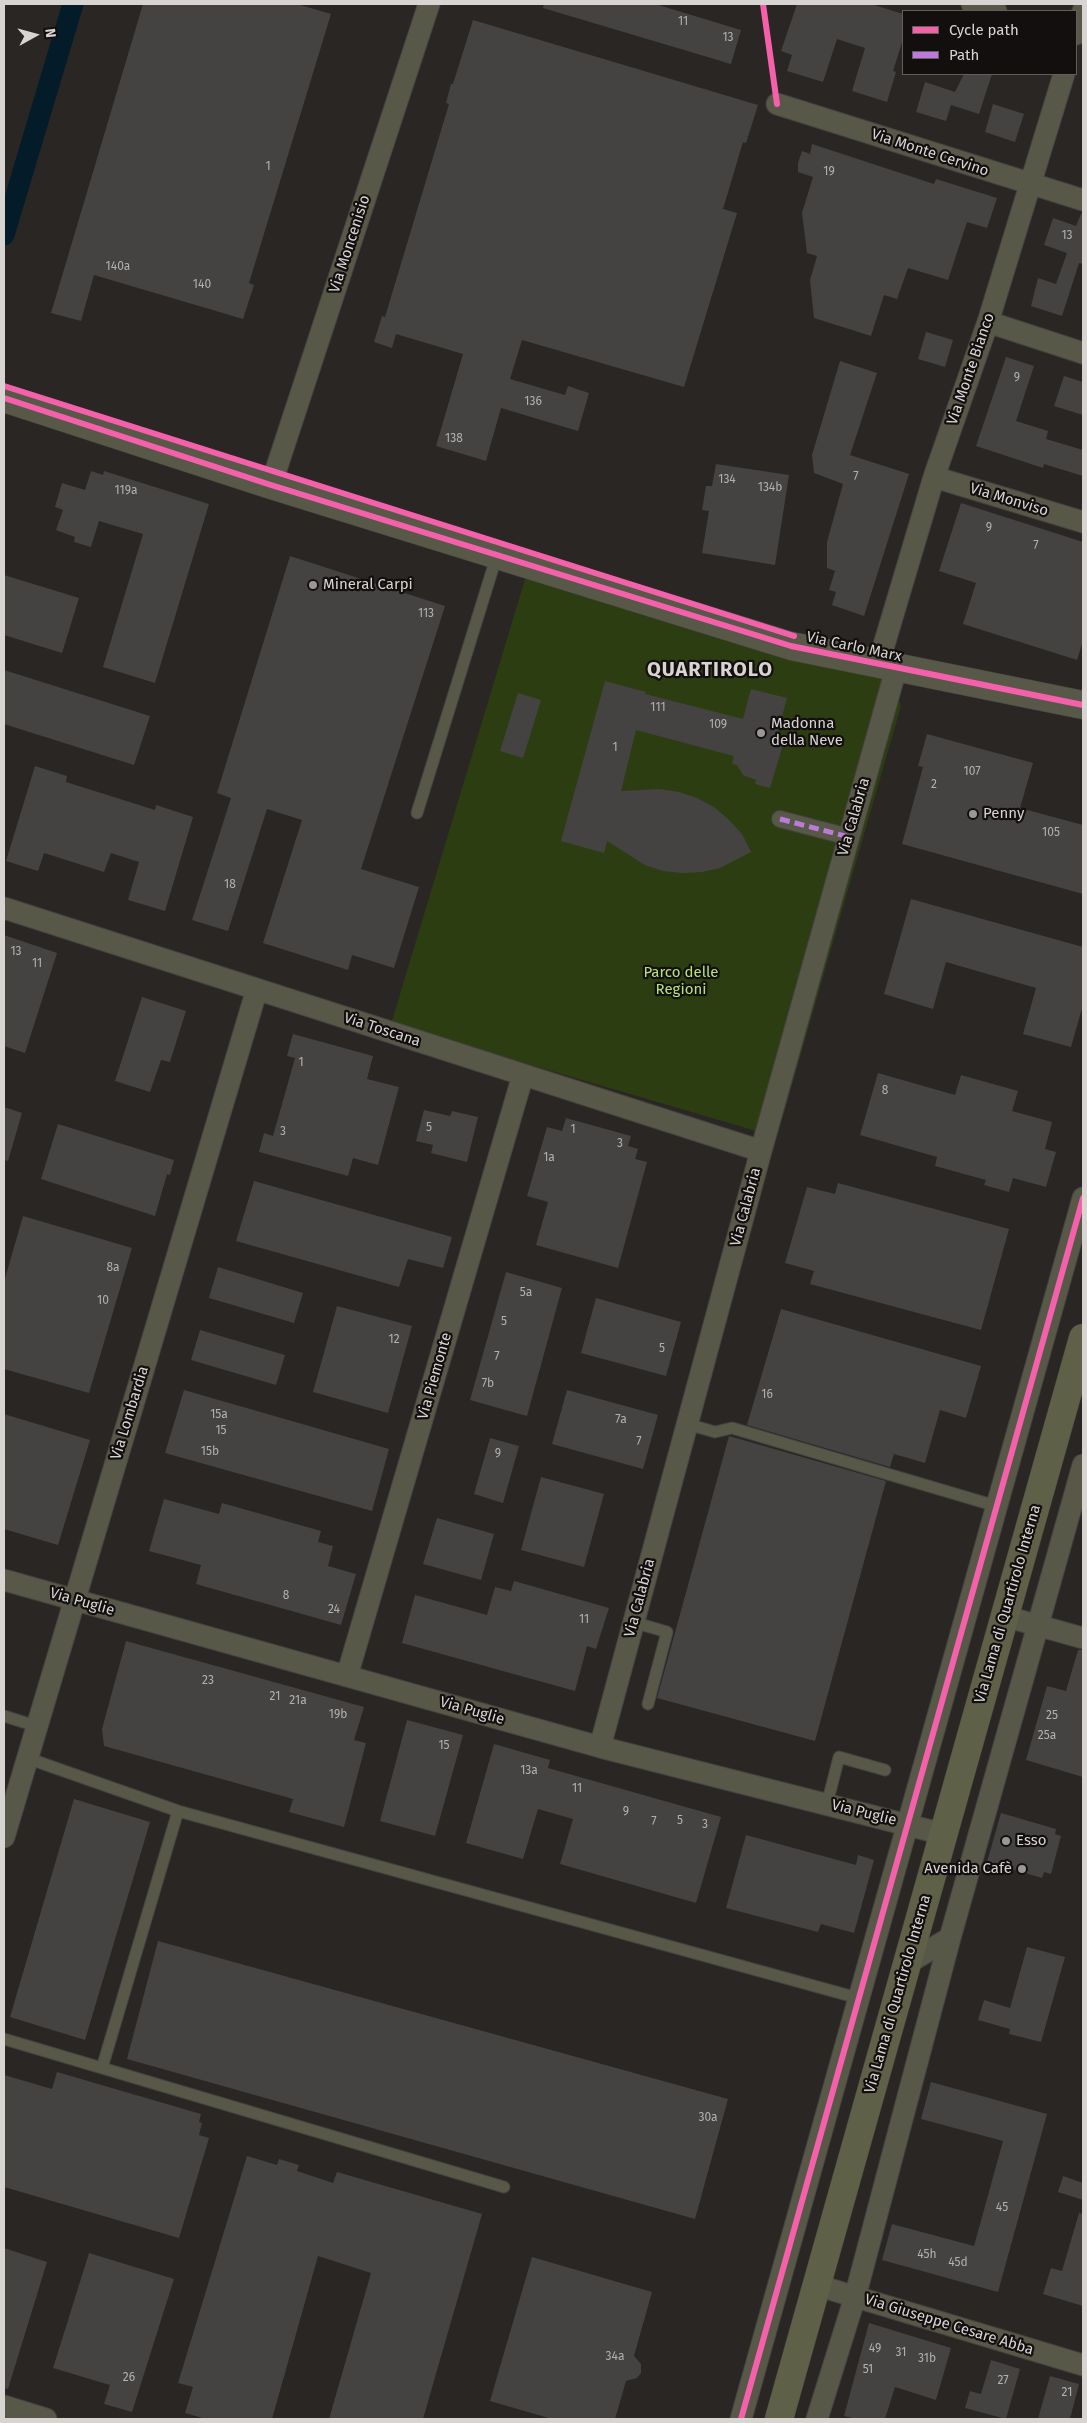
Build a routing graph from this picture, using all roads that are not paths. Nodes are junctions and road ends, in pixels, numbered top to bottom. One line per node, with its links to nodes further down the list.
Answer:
1 (429, 4): 14 (street, Via Moncenisio)
2 (972, 4): 3 (street)
3 (993, 10)
4 (1083, 11): 5 (street)
5 (1077, 32)
6 (1064, 75): 8 (street, Via Monte Bianco)
7 (777, 104): 8 (street, Via Monte Cervino)
8 (1031, 184): 9 (street, Via Monte Cervino); 10 (street, Via Monte Bianco)
9 (1083, 200)
10 (988, 322): 11 (street); 13 (street, Via Monte Bianco)
11 (1083, 353)
12 (4, 399): 14 (street, Via Carlo Marx)
13 (934, 477): 15 (street, Via Monviso); 17 (street, Via Monte Bianco)
14 (271, 485): 16 (street, Via Carlo Marx)
15 (1083, 522)
16 (497, 555): 17 (street, Via Carlo Marx); 19 (lane)
17 (887, 667): 18 (street, Via Carlo Marx); 21 (street, Via Calabria)
18 (1080, 706)
19 (417, 813)
20 (780, 819): 21 (street)
21 (848, 837): 25 (street, Via Calabria)
22 (4, 908): 23 (street, Via Toscana)
23 (257, 989): 24 (street, Via Toscana); 32 (street, Via Lombardia)
24 (523, 1075): 25 (street, Via Toscana); 37 (street, Via Piemonte)
25 (761, 1151): 28 (street, Via Calabria)
26 (1083, 1198): 30 (street)
27 (1083, 1338): 33 (main road, Via Lama di Quartirolo Interna)
28 (687, 1424): 30 (lane); 34 (street, Via Calabria)
29 (1083, 1465): 35 (street)
30 (996, 1506): 46 (street)
31 (4, 1580): 32 (street, Via Puglie)
32 (74, 1600): 37 (street, Via Puglie); 40 (street, Via Lombardia)
33 (1004, 1616): 35 (street); 47 (main road, Via Lama di Quartirolo Interna)
34 (633, 1622): 38 (lane); 41 (street, Via Calabria)
35 (1040, 1626): 36 (street); 49 (street)
36 (1083, 1638)
37 (347, 1676): 41 (street, Via Puglie)
38 (648, 1704)
39 (4, 1716): 40 (lane)
40 (36, 1726): 42 (street, Via Lombardia)
41 (600, 1747): 44 (street, Via Puglie)
42 (27, 1758): 45 (lane); 48 (street, Via Lombardia)
43 (885, 1770): 44 (lane)
44 (827, 1804): 46 (street, Via Puglie)
45 (178, 1811): 51 (lane); 53 (lane)
46 (906, 1824): 47 (street, Via Puglie); 51 (street)
47 (943, 1834): 50 (main road, Via Lama di Quartirolo Interna)
48 (4, 1836)
49 (950, 1938): 50 (street); 56 (street)
50 (906, 1964): 55 (main road, Via Lama di Quartirolo Interna)
51 (858, 1998): 60 (street)
52 (4, 2039): 53 (lane)
53 (102, 2068): 54 (lane)
54 (504, 2187)
55 (816, 2285): 56 (street, Via Giuseppe Cesare Abba); 61 (main road, Via Lama di Quartirolo Interna)
56 (855, 2297): 57 (street, Via Giuseppe Cesare Abba); 62 (street)
57 (1083, 2365)
58 (4, 2406): 59 (street)
59 (46, 2419)
60 (741, 2419)
61 (779, 2419)
62 (817, 2419)

